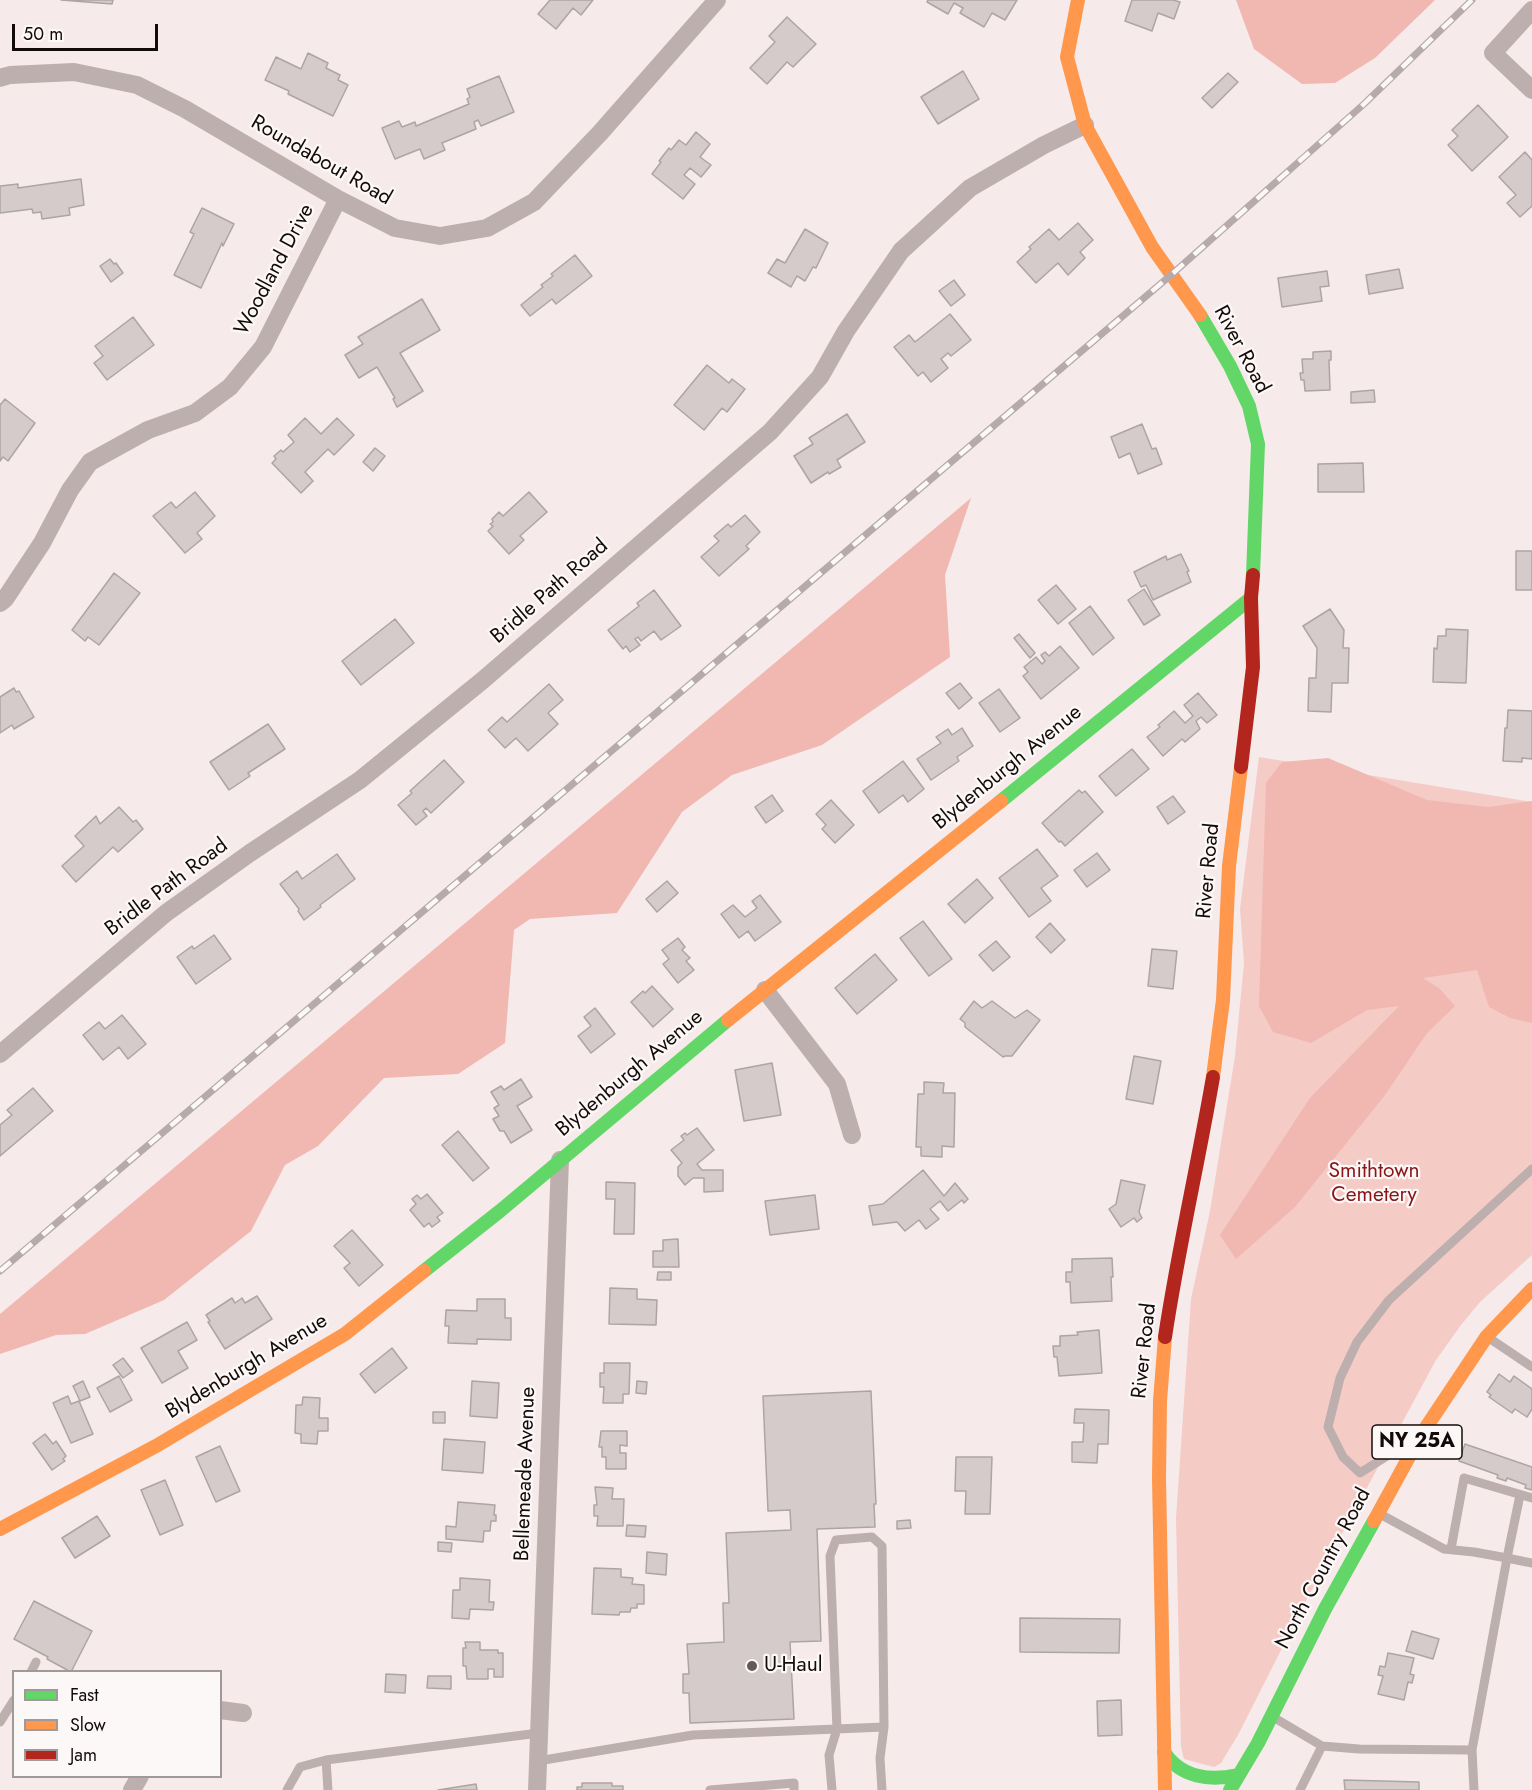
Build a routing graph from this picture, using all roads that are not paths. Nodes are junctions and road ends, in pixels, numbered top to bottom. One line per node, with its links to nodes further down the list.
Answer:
1 (717, 0): 7 (street, Roundabout Road)
2 (1078, 0): 6 (street, River Road)
3 (1532, 10): 5 (street)
4 (0, 78): 7 (street, Roundabout Road)
5 (1532, 90)
6 (1085, 125): 8 (street, River Road); 11 (street, Bridle Path Road)
7 (338, 199): 9 (street, Woodland Drive)
8 (1251, 598): 10 (street, Blydenburgh Avenue); 38 (street, River Road)
9 (0, 603)
10 (765, 990): 12 (street); 13 (street, Blydenburgh Avenue)
11 (0, 1054)
12 (852, 1135)
13 (560, 1160): 22 (street, Blydenburgh Avenue); 35 (street, Bellemeade Avenue)
14 (1532, 1169): 18 (lane)
15 (1532, 1289): 16 (street, North Country Road / NY 25A)
16 (1487, 1336): 17 (lane); 18 (street, North Country Road / NY 25A)
17 (1532, 1367)
18 (1421, 1435): 21 (street, North Country Road / NY 25A)
19 (1520, 1495): 20 (lane); 23 (lane); 24 (lane)
20 (1532, 1498)
21 (1377, 1512): 23 (lane); 31 (street, North Country Road / NY 25A)
22 (0, 1529)
23 (1451, 1550): 24 (lane)
24 (1507, 1558): 25 (lane); 37 (lane)
25 (1532, 1563)
26 (36, 1662): 27 (lane)
27 (32, 1670)
28 (12, 1703): 32 (lane)
29 (222, 1710): 30 (street)
30 (243, 1713)
31 (1271, 1716): 36 (lane); 41 (street, North Country Road / NY 25A)
32 (0, 1722)
33 (884, 1727): 34 (lane); 34 (lane); 48 (lane)
34 (837, 1729): 40 (lane); 47 (lane)
35 (538, 1733): 39 (lane); 40 (street, Bellemeade Avenue)
36 (1322, 1746): 37 (lane); 51 (lane)
37 (1473, 1749): 52 (lane)
38 (1164, 1752): 41 (street); 49 (street, River Road)
39 (326, 1760): 42 (lane); 43 (lane)
40 (538, 1761): 44 (street, Bellemeade Avenue)
41 (1238, 1775): 50 (street, North Country Road / NY 25A)
42 (287, 1790)
43 (328, 1790)
44 (537, 1790)
45 (710, 1790): 46 (lane)
46 (794, 1790)
47 (832, 1790)
48 (882, 1790)
49 (1165, 1790)
50 (1230, 1790)
51 (1300, 1790)
52 (1474, 1790)

